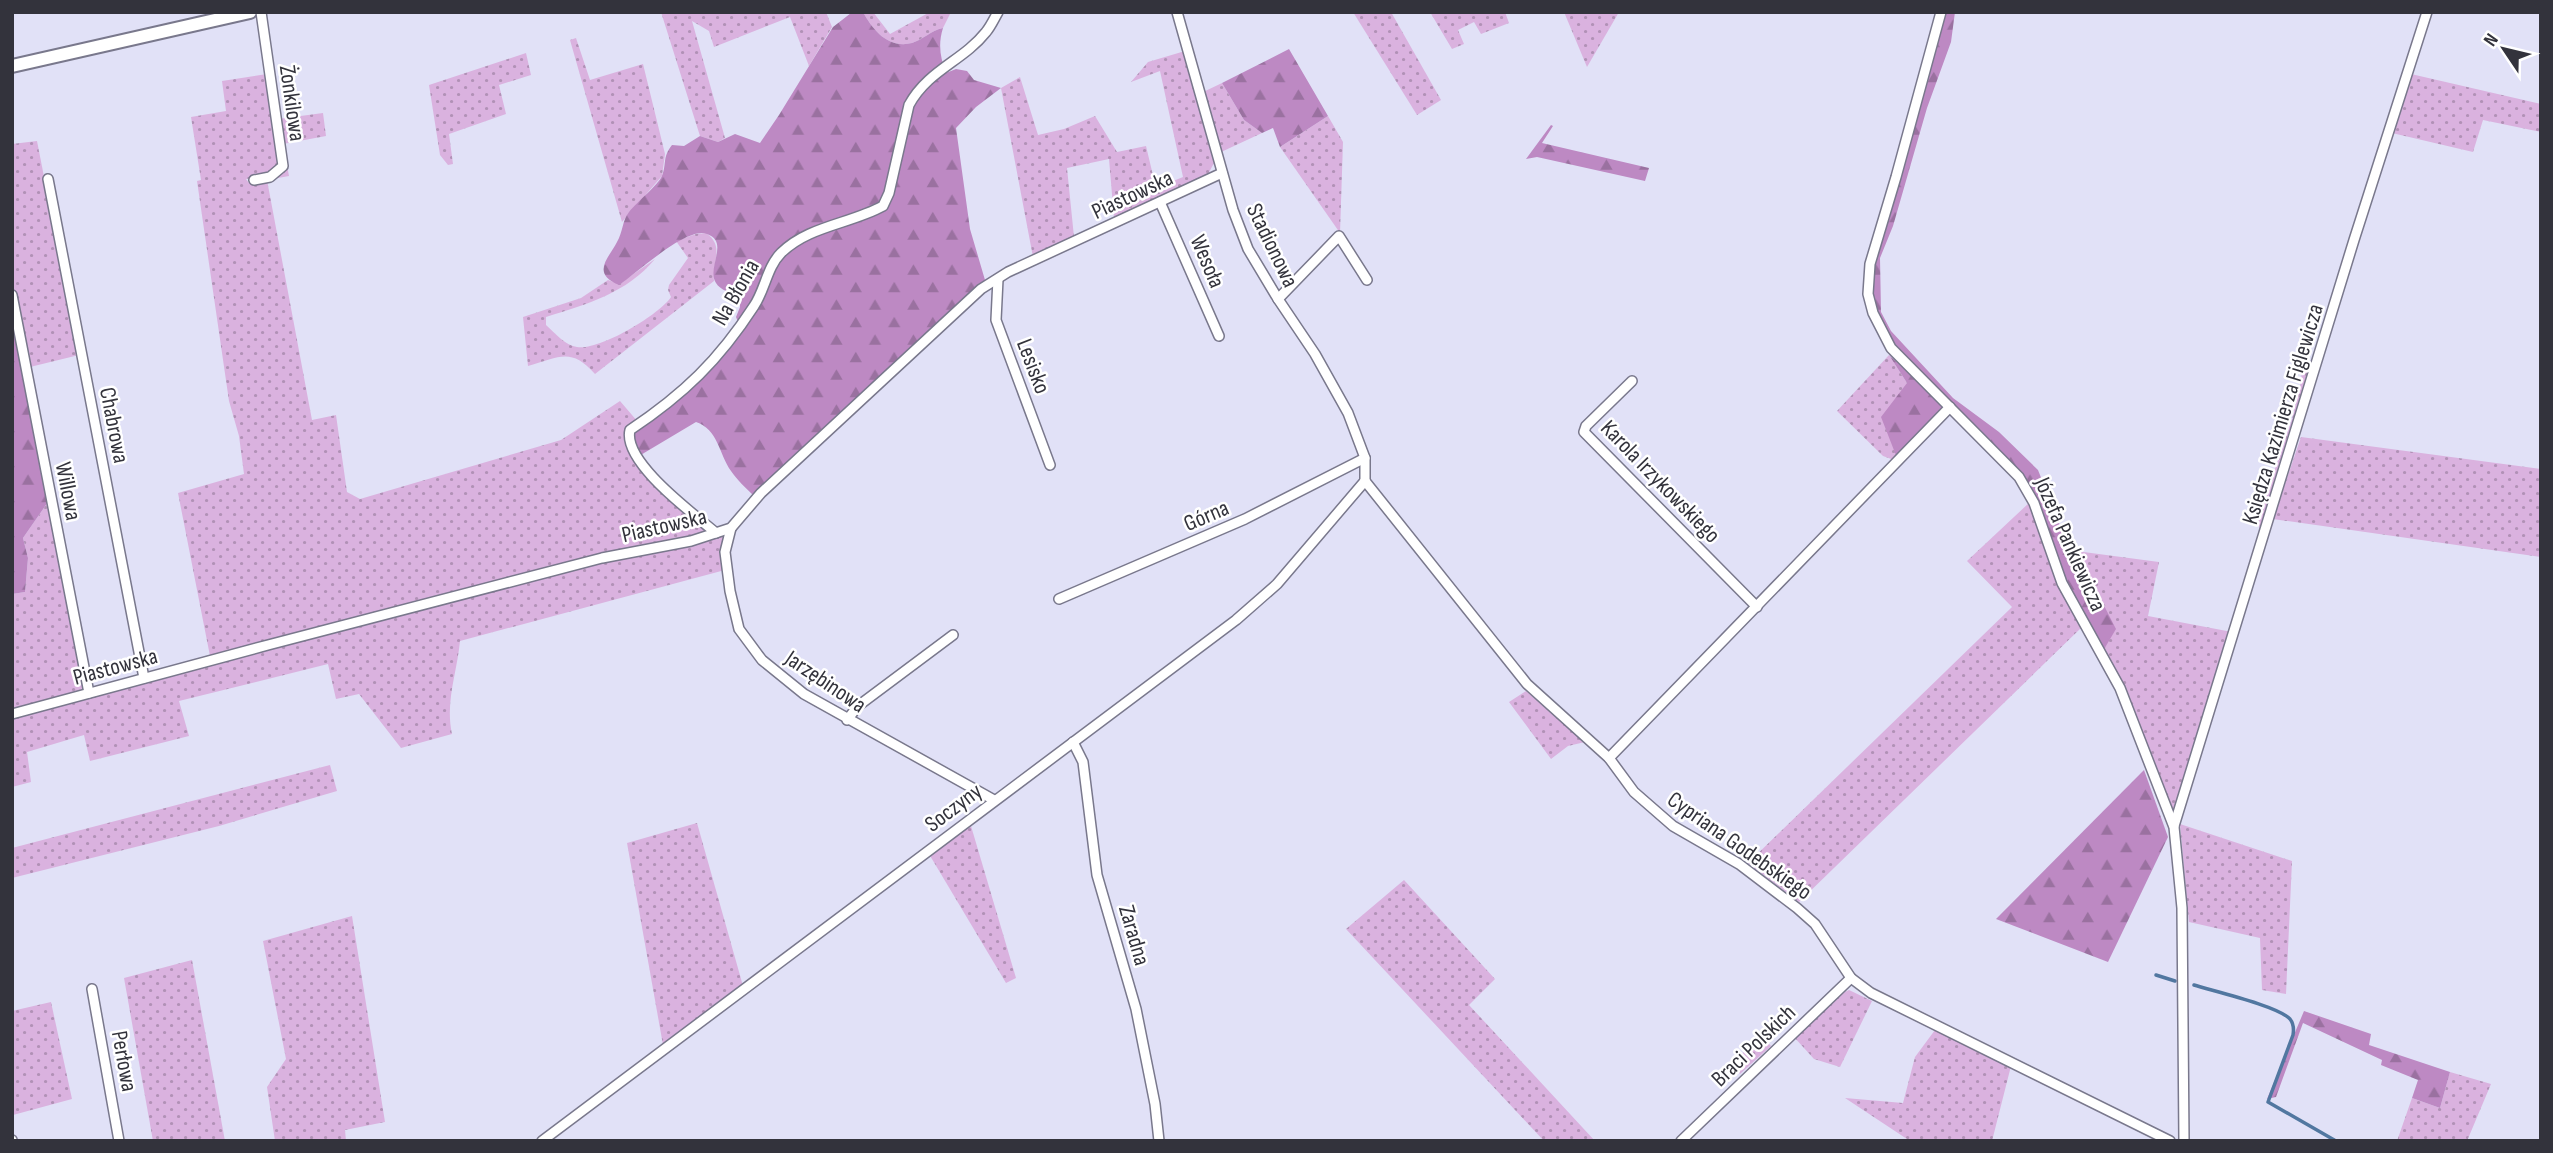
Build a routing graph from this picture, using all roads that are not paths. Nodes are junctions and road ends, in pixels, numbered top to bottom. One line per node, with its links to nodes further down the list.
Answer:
1 (250, 12): 7 (street)
2 (261, 12): 10 (street, Żonkilowa)
3 (998, 12): 23 (street, Na Błonia)
4 (1177, 12): 8 (street, Stadionowa)
5 (1941, 12): 18 (street, Józefa Pankiewicza)
6 (2427, 12): 34 (street, Księdza Kazimierza Figlewicza)
7 (12, 66)
8 (1222, 173): 11 (street, Piastowska); 15 (street, Stadionowa)
9 (48, 179): 27 (street, Chabrowa)
10 (254, 180)
11 (1160, 202): 12 (street, Piastowska); 16 (street, Wesoła)
12 (998, 279): 20 (street, Lesisko); 22 (street, Piastowska)
13 (1367, 280): 15 (street)
14 (12, 295): 28 (street, Willowa)
15 (1278, 299): 19 (street, Stadionowa)
16 (1219, 336)
17 (1632, 381): 25 (street, Karola Irzykowskiego)
18 (1950, 407): 25 (street); 34 (street, Józefa Pankiewicza)
19 (1365, 458): 21 (street, Stadionowa); 24 (street, Górna)
20 (1049, 465)
21 (1365, 481): 31 (street, Soczyny); 32 (street, Cypriana Godebskiego)
22 (731, 528): 23 (street, Piastowska); 30 (street, Jarzębinowa)
23 (716, 533): 27 (street, Piastowska)
24 (1059, 599)
25 (1757, 607): 32 (street)
26 (953, 635): 30 (street)
27 (144, 678): 28 (street, Piastowska)
28 (89, 693): 29 (street, Piastowska)
29 (12, 714)
30 (847, 720): 33 (street, Jarzębinowa)
31 (1073, 742): 33 (street, Soczyny); 39 (street, Zaradna)
32 (1609, 758): 35 (street, Cypriana Godebskiego)
33 (994, 800): 38 (street, Soczyny)
34 (2174, 827): 42 (street, Józefa Pankiewicza)
35 (1851, 978): 40 (street, Braci Polskich); 41 (street, Cypriana Godebskiego)
36 (92, 989): 37 (street, Perłowa)
37 (119, 1141)
38 (542, 1141)
39 (1159, 1141)
40 (1681, 1141)
41 (2170, 1141)
42 (2184, 1141)

